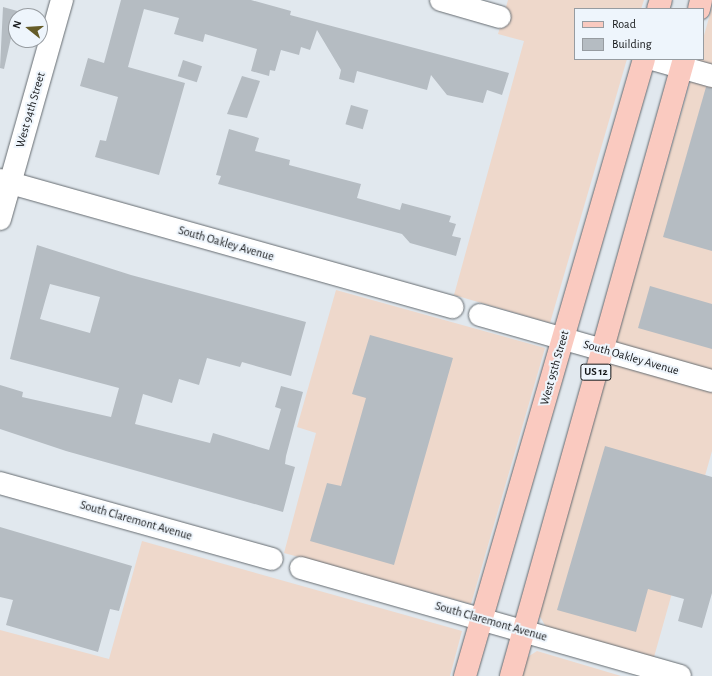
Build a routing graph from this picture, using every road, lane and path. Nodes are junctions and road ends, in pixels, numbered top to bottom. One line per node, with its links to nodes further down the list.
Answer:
1 (62, 0): 8 (street, West 94th Street)
2 (441, 0): 3 (street)
3 (500, 17)
4 (644, 60): 12 (main road, West 95th Street)
5 (660, 60): 6 (street)
6 (683, 63): 7 (street); 13 (main road, US 12)
7 (712, 76)
8 (5, 182): 9 (street, West 94th Street); 10 (street, South Oakley Avenue)
9 (0, 219)
10 (453, 308)
11 (480, 316): 12 (street, South Oakley Avenue)
12 (563, 339): 13 (street, South Oakley Avenue); 18 (main road, West 95th Street)
13 (602, 350): 14 (street, South Oakley Avenue); 19 (main road, US 12)
14 (712, 381)
15 (0, 483): 16 (street, South Claremont Avenue)
16 (272, 559)
17 (301, 568): 18 (street, South Claremont Avenue)
18 (482, 620): 19 (street, South Claremont Avenue); 20 (main road, West 95th Street)
19 (523, 632): 21 (main road, US 12); 22 (street, South Claremont Avenue)
20 (465, 676)
21 (511, 676)
22 (680, 676)

